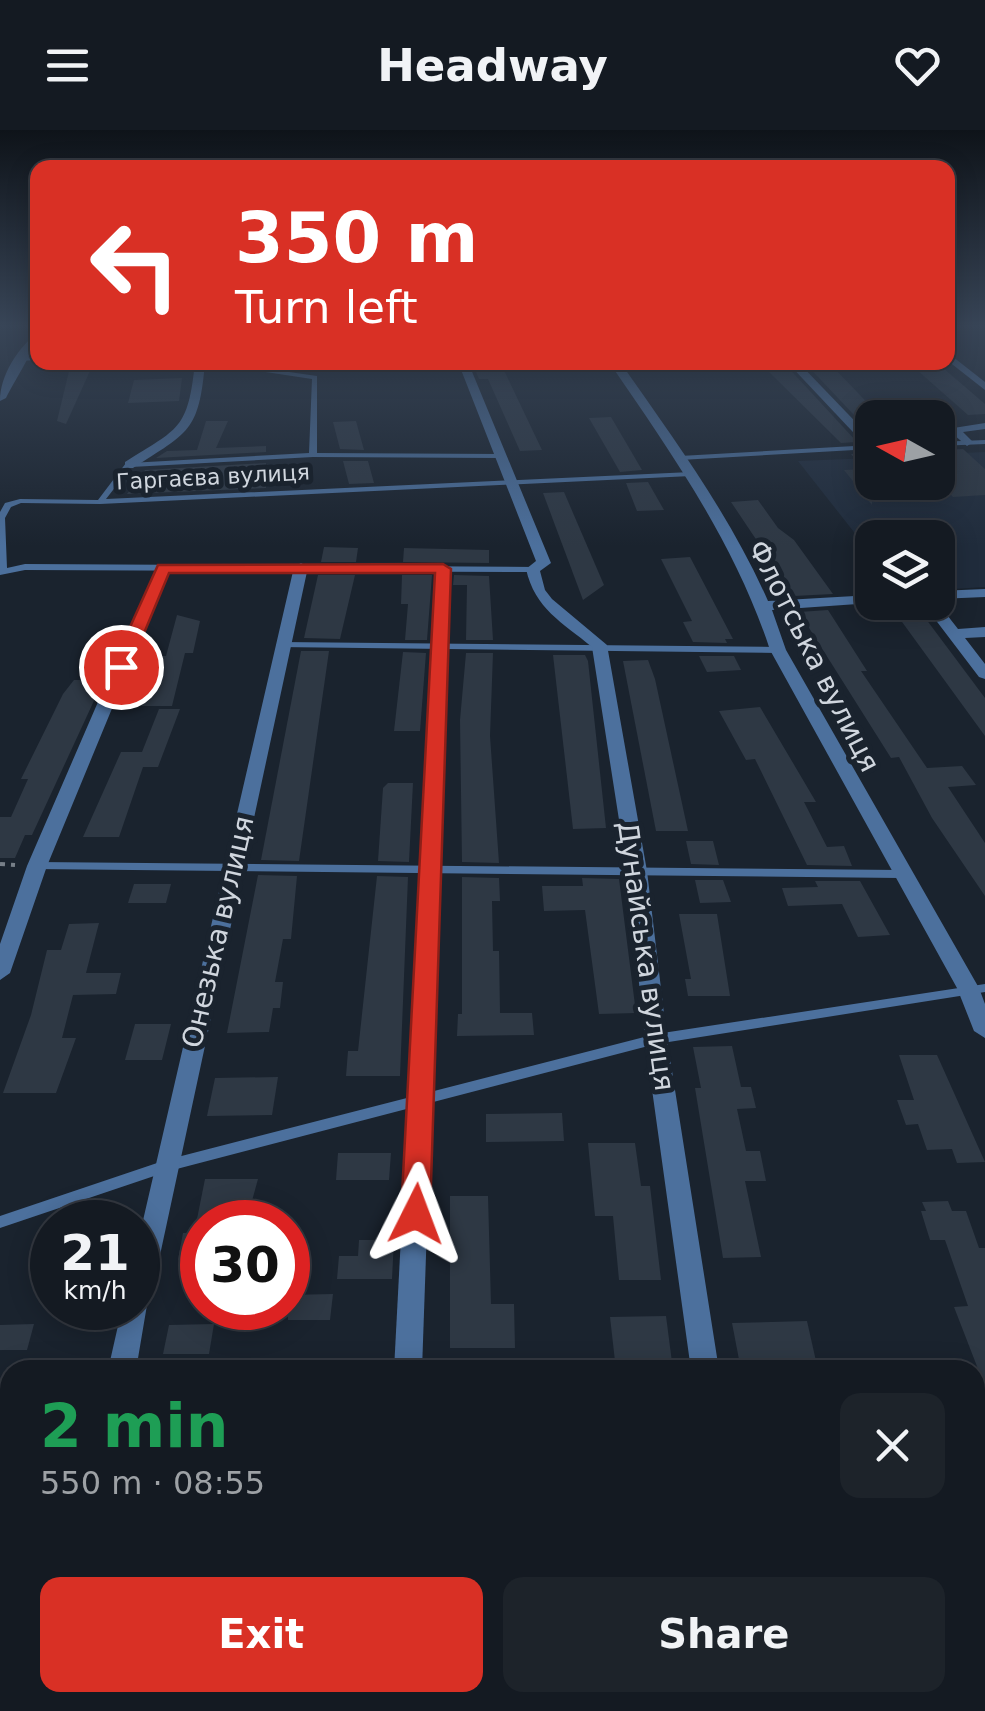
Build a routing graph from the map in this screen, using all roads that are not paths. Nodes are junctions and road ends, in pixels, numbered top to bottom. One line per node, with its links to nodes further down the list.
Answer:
1 (197, 398): 15 (street, Гаргаєва вулиця)
2 (314, 398): 12 (lane, Гаргаєва вулиця)
3 (477, 398): 13 (street)
4 (639, 398): 14 (street, Флотська вулиця)
5 (826, 398): 7 (street)
6 (985, 426): 8 (street)
7 (855, 428)
8 (967, 442): 9 (lane); 10 (lane)
9 (985, 442)
10 (955, 443)
11 (855, 447): 14 (lane)
12 (313, 455): 13 (lane); 15 (lane)
13 (501, 456): 17 (street)
14 (680, 458): 16 (street, Флотська вулиця)
15 (129, 465): 18 (lane, Гаргаєва вулиця)
16 (691, 474): 17 (lane, Гаргаєва вулиця); 27 (street, Флотська вулиця)
17 (511, 484): 18 (lane, Гаргаєва вулиця); 22 (street)
18 (100, 502): 23 (lane)
19 (301, 567): 20 (lane); 21 (lane); 31 (street, Онезька вулиця)
20 (163, 568): 23 (lane); 36 (street)
21 (443, 569): 22 (lane); 32 (street)
22 (533, 570): 33 (street)
23 (2, 571)
24 (985, 593): 25 (street)
25 (955, 594)
26 (855, 600): 27 (street)
27 (765, 606): 34 (street, Флотська вулиця)
28 (942, 620): 30 (street)
29 (985, 632): 30 (street)
30 (952, 634): 35 (street)
31 (282, 644): 32 (lane); 37 (street, Онезька вулиця)
32 (440, 645): 33 (lane); 38 (street)
33 (599, 645): 34 (lane); 39 (street, Дунайська вулиця)
34 (778, 650): 40 (street, Флотська вулиця)
35 (985, 674)
36 (37, 866): 37 (lane); 41 (street)
37 (234, 868): 38 (lane); 46 (street, Онезька вулиця)
38 (433, 868): 39 (lane); 45 (street)
39 (637, 871): 40 (lane); 44 (street, Дунайська вулиця)
40 (900, 874): 42 (street, Флотська вулиця)
41 (0, 974)
42 (976, 988): 43 (street, Флотська вулиця); 44 (lane)
43 (985, 1031)
44 (656, 1038): 45 (lane); 52 (street, Дунайська вулиця)
45 (421, 1098): 46 (lane); 51 (street)
46 (166, 1166): 47 (street, Онезька вулиця); 48 (lane)
47 (159, 1200)
48 (0, 1222)
49 (130, 1330): 50 (street)
50 (124, 1360)
51 (408, 1360)
52 (704, 1360)

